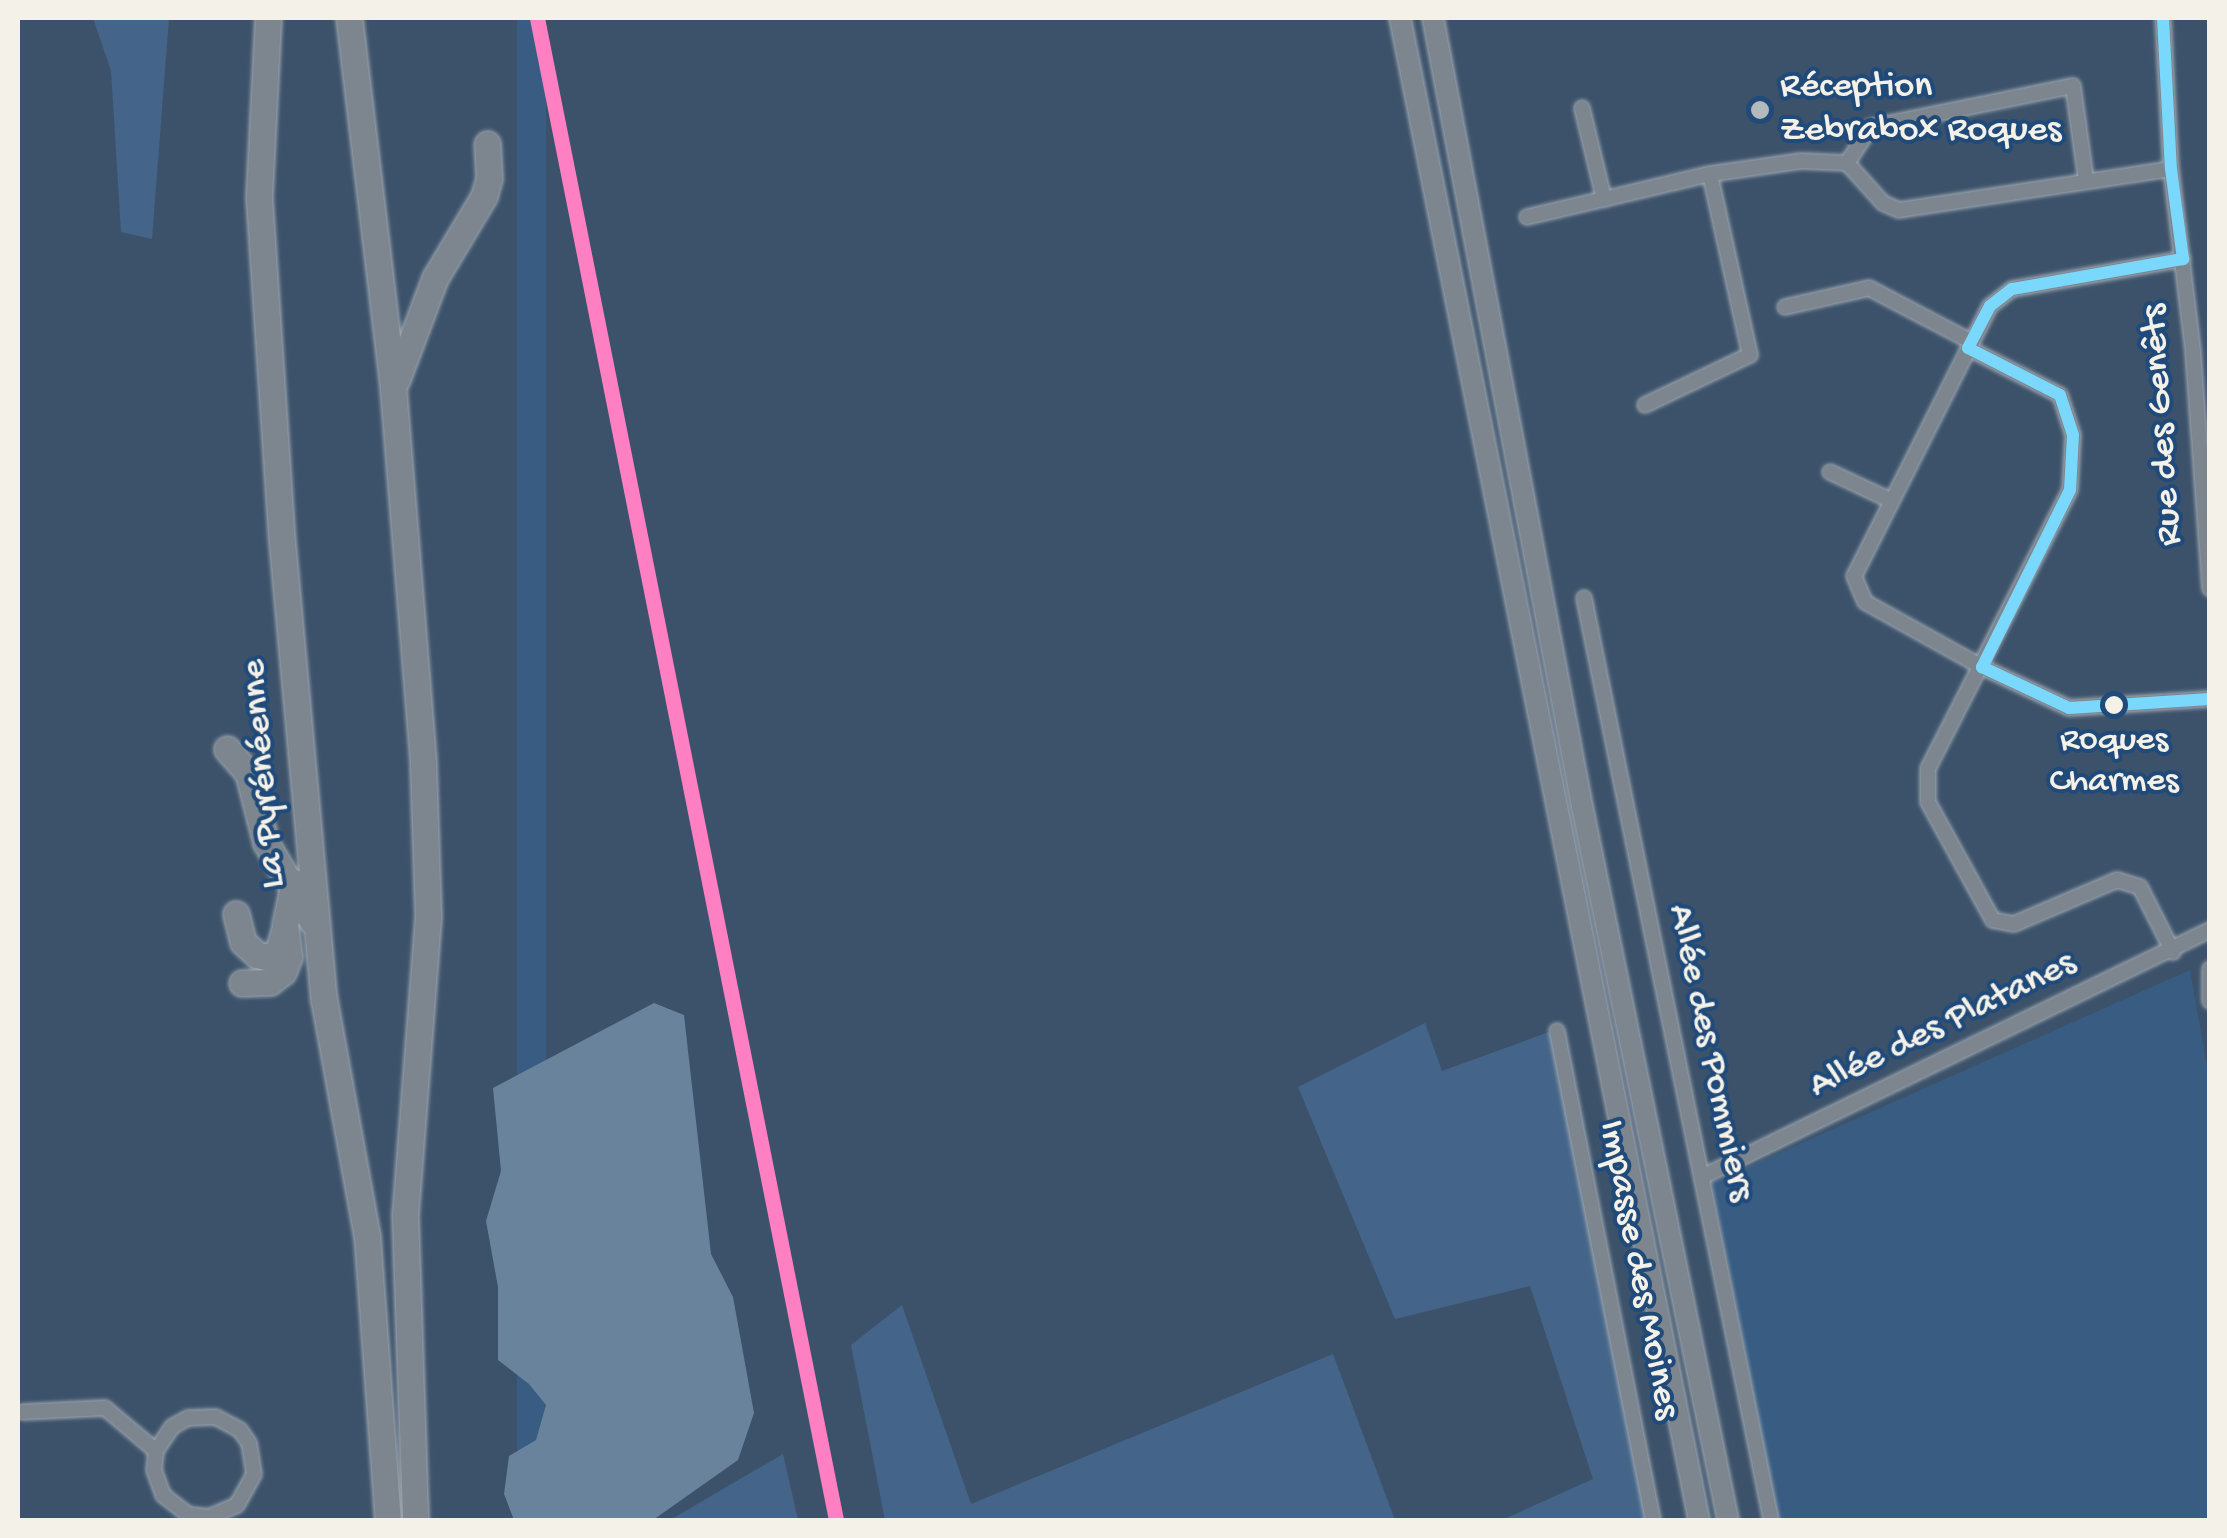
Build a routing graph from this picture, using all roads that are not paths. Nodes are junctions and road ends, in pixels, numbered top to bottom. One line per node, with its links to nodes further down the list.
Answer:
1 (268, 18): 26 (highway, La Pyrénéenne)
2 (350, 18): 17 (highway)
3 (1400, 18): 45 (main road)
4 (1432, 18): 46 (main road)
5 (2163, 18): 9 (street, Rue des Genêts)
6 (1582, 108): 12 (street)
7 (487, 144): 17 (highway)
8 (1847, 163): 10 (street); 11 (street); 11 (street)
9 (2171, 169): 11 (street); 14 (street, Rue des Genêts)
10 (1710, 174): 12 (street); 18 (street)
11 (2086, 180)
12 (1604, 199): 13 (street)
13 (1527, 216)
14 (2183, 259): 16 (street); 21 (street, Rue des Genêts)
15 (1784, 307): 16 (street)
16 (1970, 345): 20 (street); 23 (street)
17 (394, 388): 43 (highway)
18 (1645, 405)
19 (1830, 472): 20 (street)
20 (1892, 501): 23 (street)
21 (2210, 588)
22 (1584, 598): 38 (street, Allée des Pommiers)
23 (1982, 667): 24 (street); 33 (street)
24 (2210, 698)
25 (228, 749): 27 (highway)
26 (307, 823): 28 (highway); 31 (highway, La Pyrénéenne)
27 (266, 843): 28 (highway); 30 (highway)
28 (293, 889): 30 (highway); 31 (highway)
29 (236, 914): 30 (highway)
30 (285, 925): 35 (highway)
31 (317, 930): 42 (highway, La Pyrénéenne)
32 (2210, 930): 33 (street, Allée des Platanes)
33 (2173, 952): 38 (street, Allée des Platanes)
34 (2210, 969): 36 (street)
35 (242, 983)
36 (2210, 1001)
37 (1557, 1031): 44 (street, Impasse des Moines)
38 (1704, 1176): 47 (street, Allée des Pommiers)
39 (23, 1412): 40 (street)
40 (156, 1451): 41 (street); 41 (street)
41 (193, 1518)
42 (388, 1520)
43 (415, 1520)
44 (1653, 1520)
45 (1699, 1520)
46 (1728, 1520)
47 (1771, 1520)

